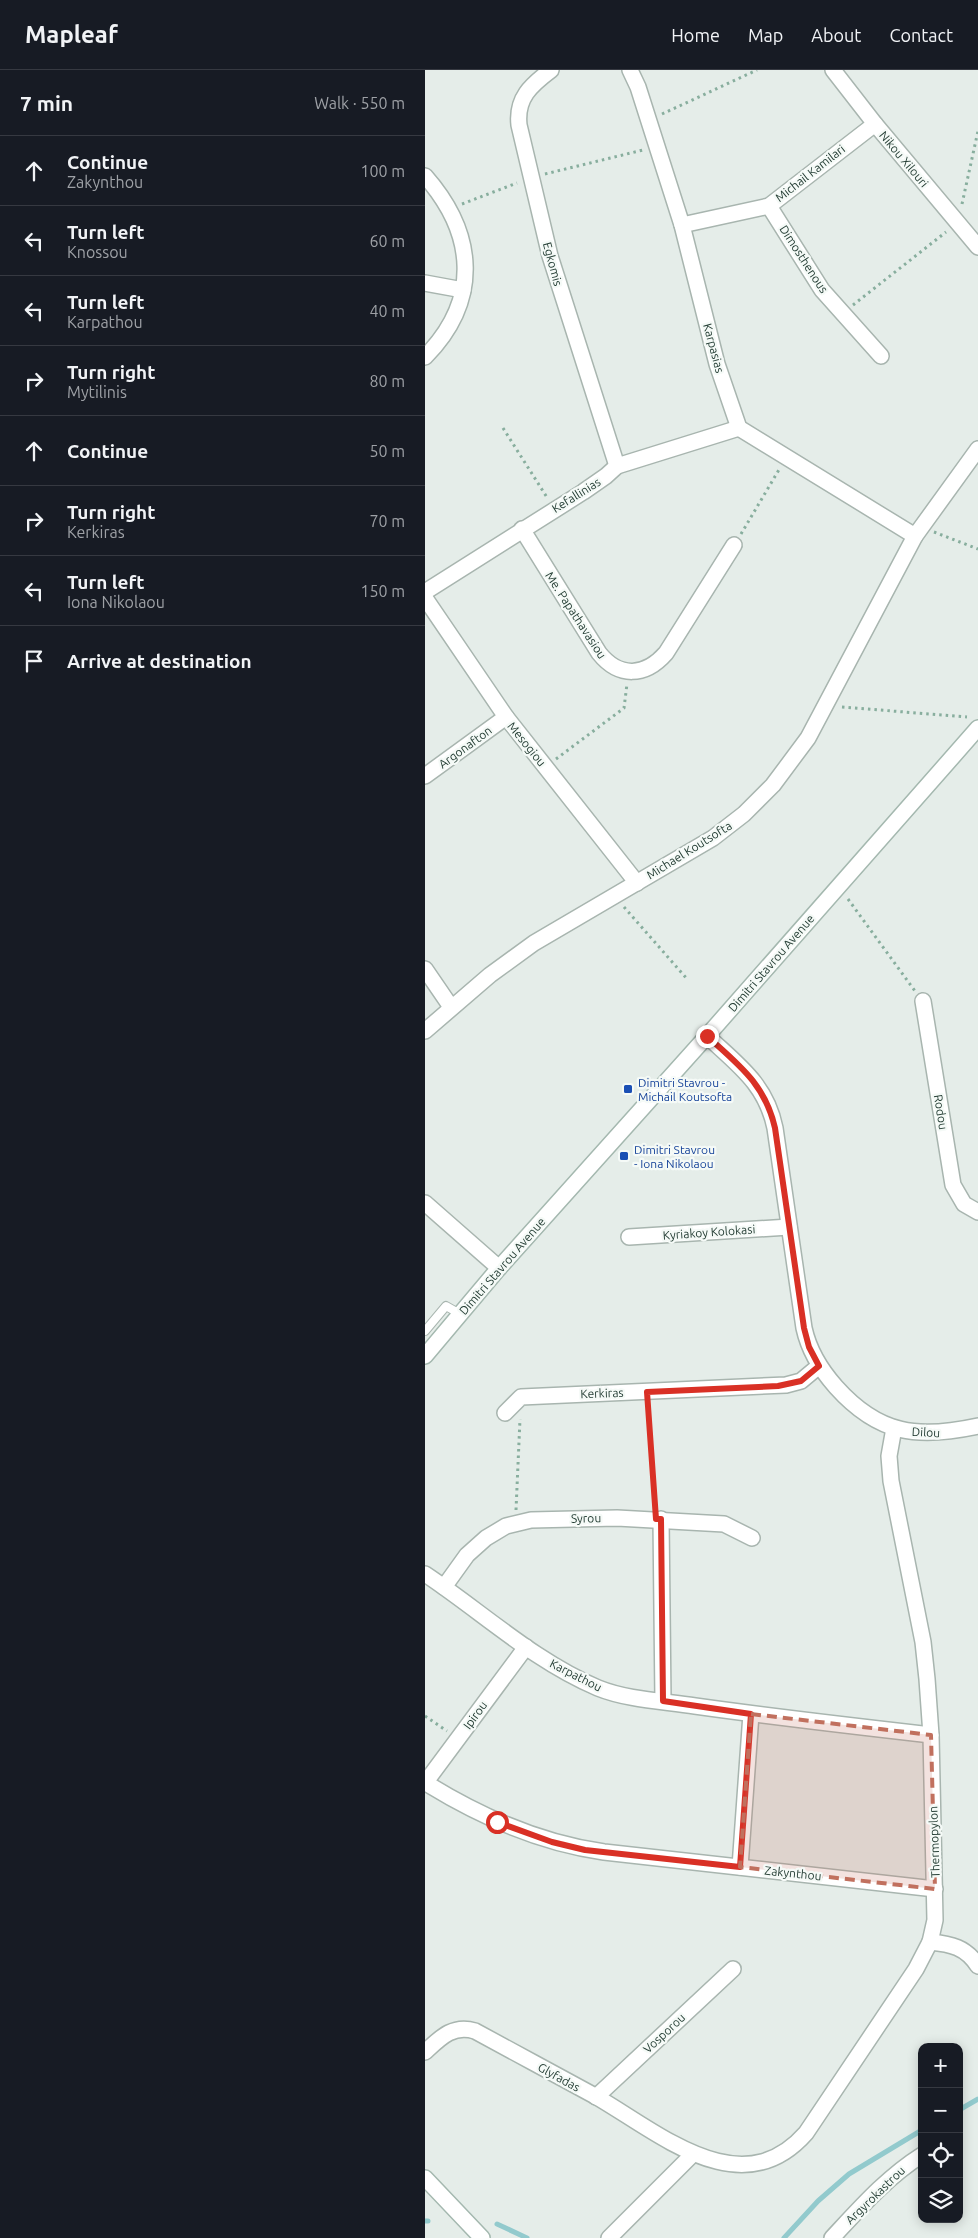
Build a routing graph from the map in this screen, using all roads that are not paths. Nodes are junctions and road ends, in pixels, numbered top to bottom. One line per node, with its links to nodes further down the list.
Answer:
1 (551, 70): 15 (street, Egkomis)
2 (630, 70): 7 (street, Karpasias)
3 (833, 70): 4 (street, Nikou Xilouri)
4 (875, 124): 6 (street, Michail Kamilari); 8 (street, Nikou Xilouri)
5 (425, 176): 10 (street)
6 (769, 206): 7 (street, Michail Kamilari); 11 (street, Dimosthenous)
7 (682, 226): 13 (street, Karpasias)
8 (978, 247)
9 (425, 283): 10 (street)
10 (463, 290): 12 (street)
11 (881, 356)
12 (425, 357)
13 (739, 428): 15 (street, Kefallinias); 17 (street)
14 (978, 449): 17 (street, Michael Koutsofta)
15 (617, 466): 16 (street, Kefallinias)
16 (522, 529): 18 (street, Me. Papathavasiou); 19 (street, Kefallinias)
17 (918, 532): 24 (street, Michael Koutsofta)
18 (734, 545)
19 (425, 592)
20 (425, 598): 21 (street, Mesogiou)
21 (506, 717): 23 (street, Argonafton); 24 (street, Mesogiou)
22 (973, 723): 29 (street, Dimitri Stavrou Avenue)
23 (425, 776)
24 (637, 883): 27 (street, Michael Koutsofta)
25 (425, 969): 27 (street)
26 (923, 1001): 31 (street, Rodou)
27 (451, 1007): 28 (street, Michael Koutsofta)
28 (425, 1031)
29 (707, 1036): 32 (street, Dilou); 34 (street, Dimitri Stavrou Avenue)
30 (425, 1203): 34 (street)
31 (978, 1212)
32 (789, 1227): 33 (street, Kyriakoy Kolokasi); 38 (street, Dilou)
33 (629, 1237)
34 (499, 1268): 35 (street, Dimitri Stavrou Avenue)
35 (460, 1314): 36 (lane); 37 (street, Dimitri Stavrou Avenue)
36 (425, 1331)
37 (425, 1356)
38 (819, 1366): 39 (street, Kerkiras); 41 (street, Dilou)
39 (505, 1413)
40 (978, 1426): 41 (street, Dilou)
41 (894, 1428): 49 (street, Thermopylon)
42 (659, 1519): 43 (street, Syrou); 45 (street, Syrou); 47 (street)
43 (752, 1538)
44 (425, 1574): 45 (street, Karpathou)
45 (445, 1587): 46 (street, Karpathou)
46 (526, 1646): 47 (street, Karpathou); 50 (street, Ipirou)
47 (663, 1701): 48 (street, Karpathou)
48 (751, 1714): 49 (street, Karpathou); 51 (street)
49 (931, 1735): 52 (street, Thermopylon)
50 (425, 1783): 51 (street, Zakynthou)
51 (740, 1867): 52 (street, Zakynthou)
52 (935, 1889): 53 (street, Thermopylon)
53 (930, 1942): 54 (street); 60 (street, Thermopylon)
54 (978, 1966)
55 (733, 1969): 57 (street, Vosporou)
56 (425, 2052): 57 (street, Glyfadas)
57 (595, 2097): 58 (street, Glyfadas)
58 (692, 2155): 60 (street, Glyfadas); 63 (street)
59 (918, 2158): 64 (street, Argyrokastrou)
60 (726, 2164)
61 (425, 2178): 62 (street)
62 (482, 2238)
63 (609, 2238)
64 (832, 2238)

